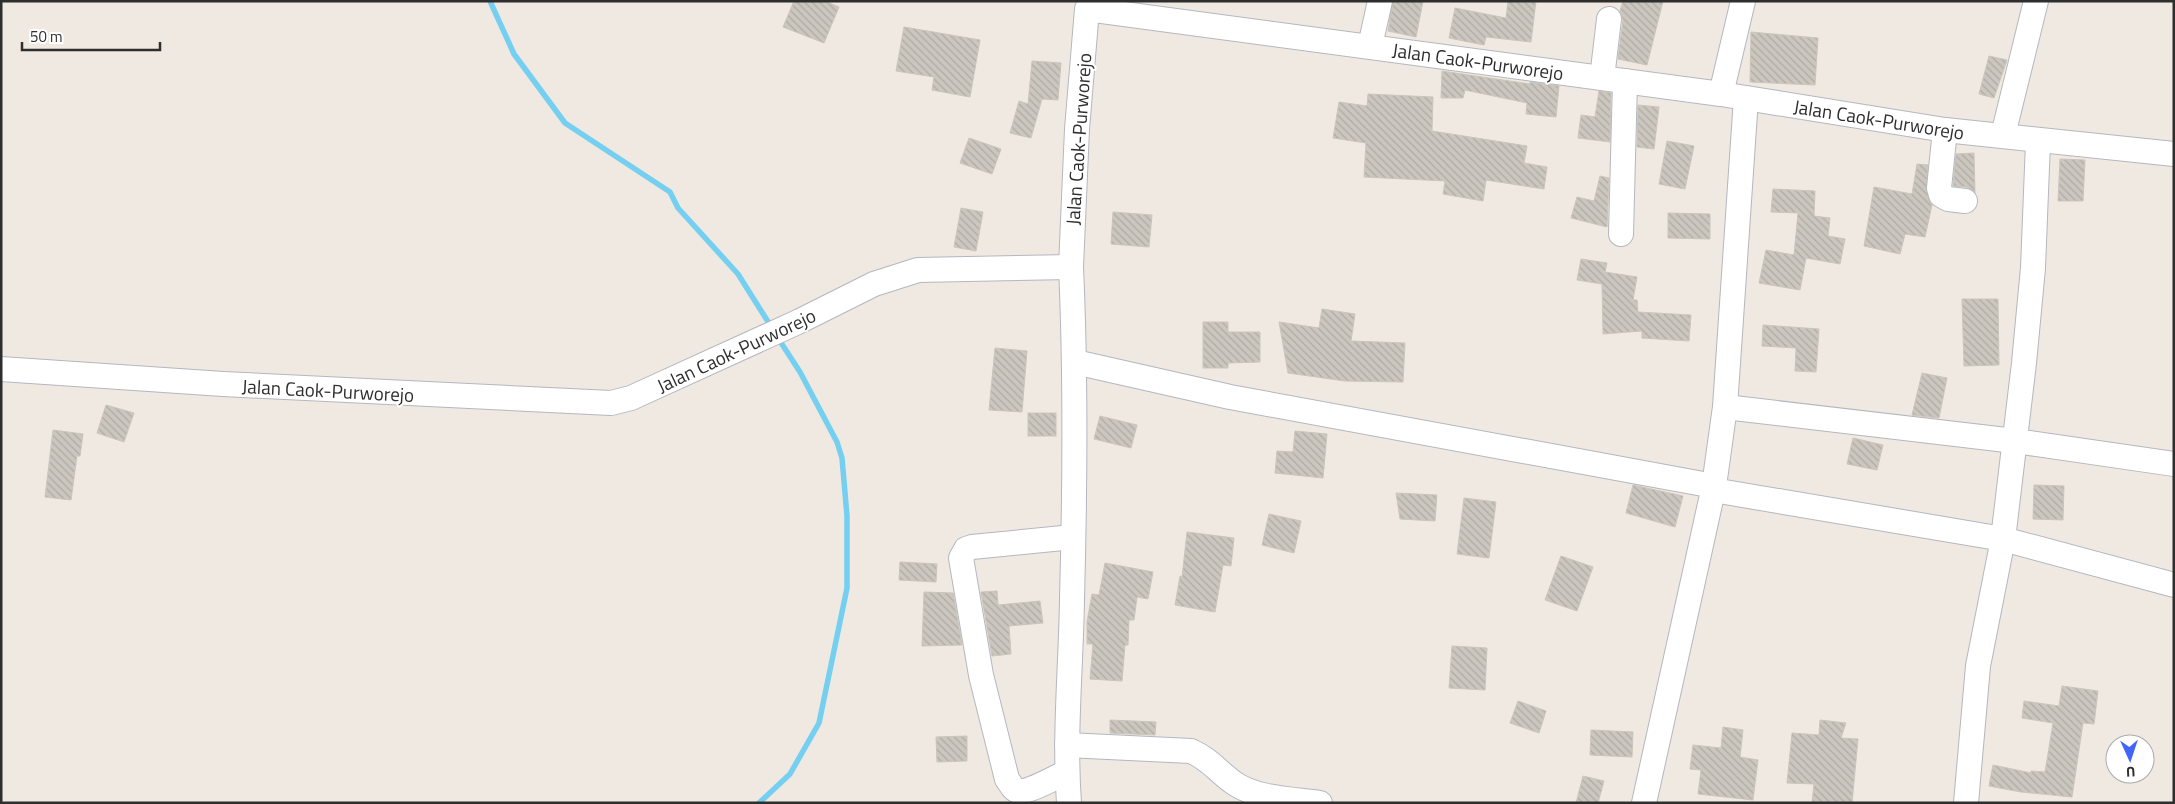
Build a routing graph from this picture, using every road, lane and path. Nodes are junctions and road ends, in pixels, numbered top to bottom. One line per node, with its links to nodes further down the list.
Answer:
1 (1380, 1): 6 (street)
2 (1743, 1): 8 (street)
3 (2036, 1): 11 (street)
4 (1087, 5): 6 (street, Jalan Caok-Purworejo); 16 (street, Jalan Caok-Purworejo)
5 (1608, 19): 7 (street)
6 (1370, 46): 7 (street, Jalan Caok-Purworejo)
7 (1614, 79): 8 (street, Jalan Caok-Purworejo); 15 (street)
8 (1721, 94): 9 (street, Jalan Caok-Purworejo)
9 (1746, 98): 10 (street, Jalan Caok-Purworejo); 19 (street)
10 (1945, 130): 11 (street, Jalan Caok-Purworejo); 14 (street)
11 (2003, 135): 12 (street, Jalan Caok-Purworejo)
12 (2038, 142): 13 (street, Jalan Caok-Purworejo); 20 (street)
13 (2174, 154)
14 (1965, 201)
15 (1621, 234)
16 (1071, 266): 17 (street); 18 (street, Jalan Caok-Purworejo)
17 (1075, 362): 22 (street); 23 (street)
18 (1, 369)
19 (1725, 407): 20 (street); 22 (street)
20 (2015, 441): 21 (street); 24 (street)
21 (2174, 464)
22 (1714, 488): 24 (street); 30 (street)
23 (1073, 538): 26 (street); 27 (street)
24 (2003, 538): 25 (street); 31 (street)
25 (2174, 585)
26 (1067, 745): 27 (street); 29 (street)
27 (1067, 772): 28 (street)
28 (1069, 803)
29 (1320, 803)
30 (1644, 803)
31 (1966, 803)

